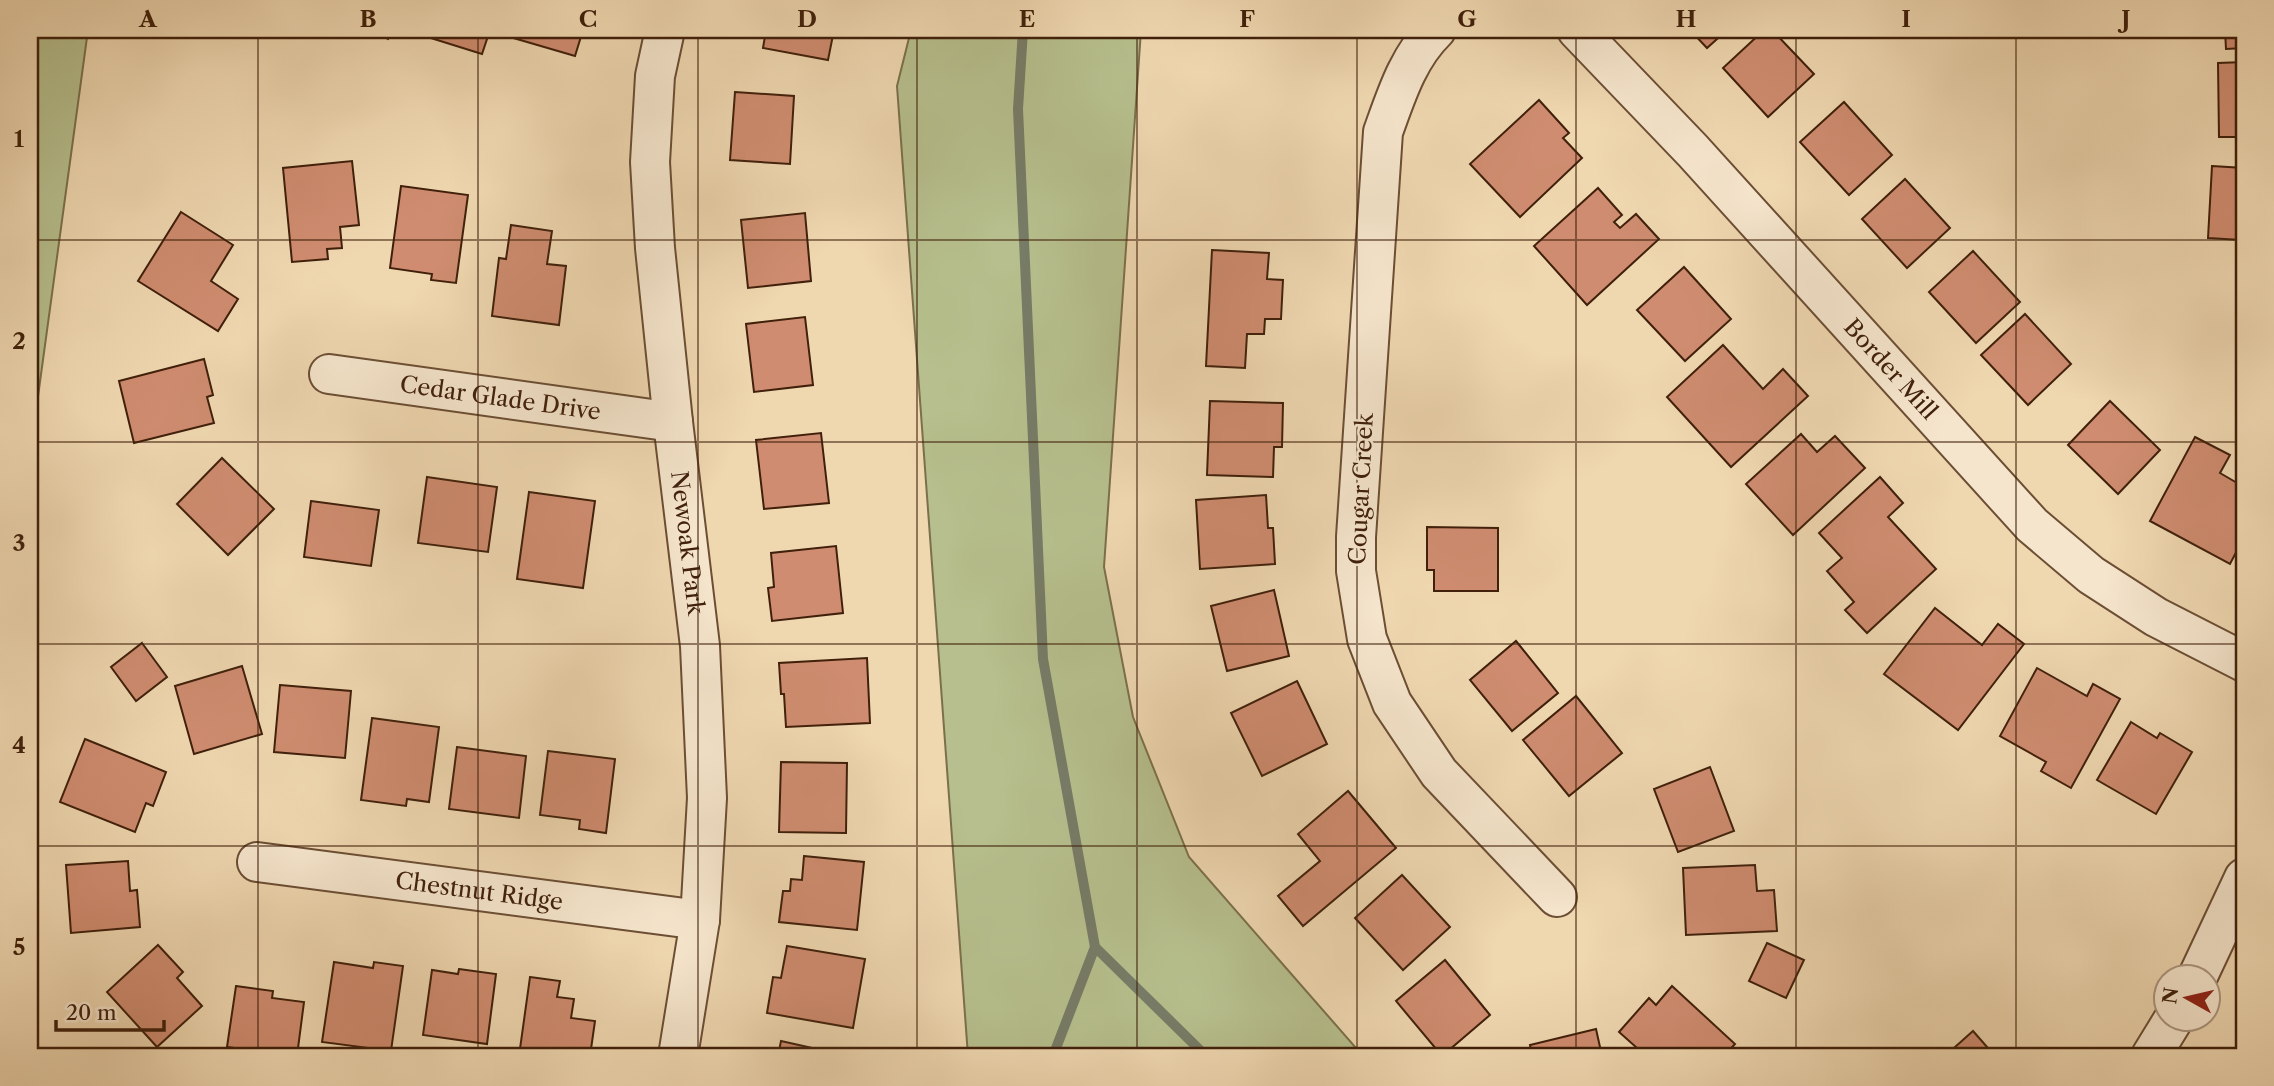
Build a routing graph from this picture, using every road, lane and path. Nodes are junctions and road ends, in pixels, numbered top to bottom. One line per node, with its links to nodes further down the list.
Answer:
1 (665, 30): 5 (street, Newoak Park)
2 (1436, 30): 9 (street, Cougar Creek)
3 (1577, 30): 6 (street, Border Mill)
4 (329, 374): 5 (street, Cedar Glade Drive)
5 (673, 422): 10 (street, Newoak Park)
6 (2244, 662)
7 (257, 862): 10 (street, Chestnut Ridge)
8 (2244, 878): 11 (street)
9 (1556, 897)
10 (700, 920): 13 (street, Newoak Park)
11 (2204, 964)
12 (2164, 1034): 14 (street)
13 (678, 1056)
14 (2151, 1056)

